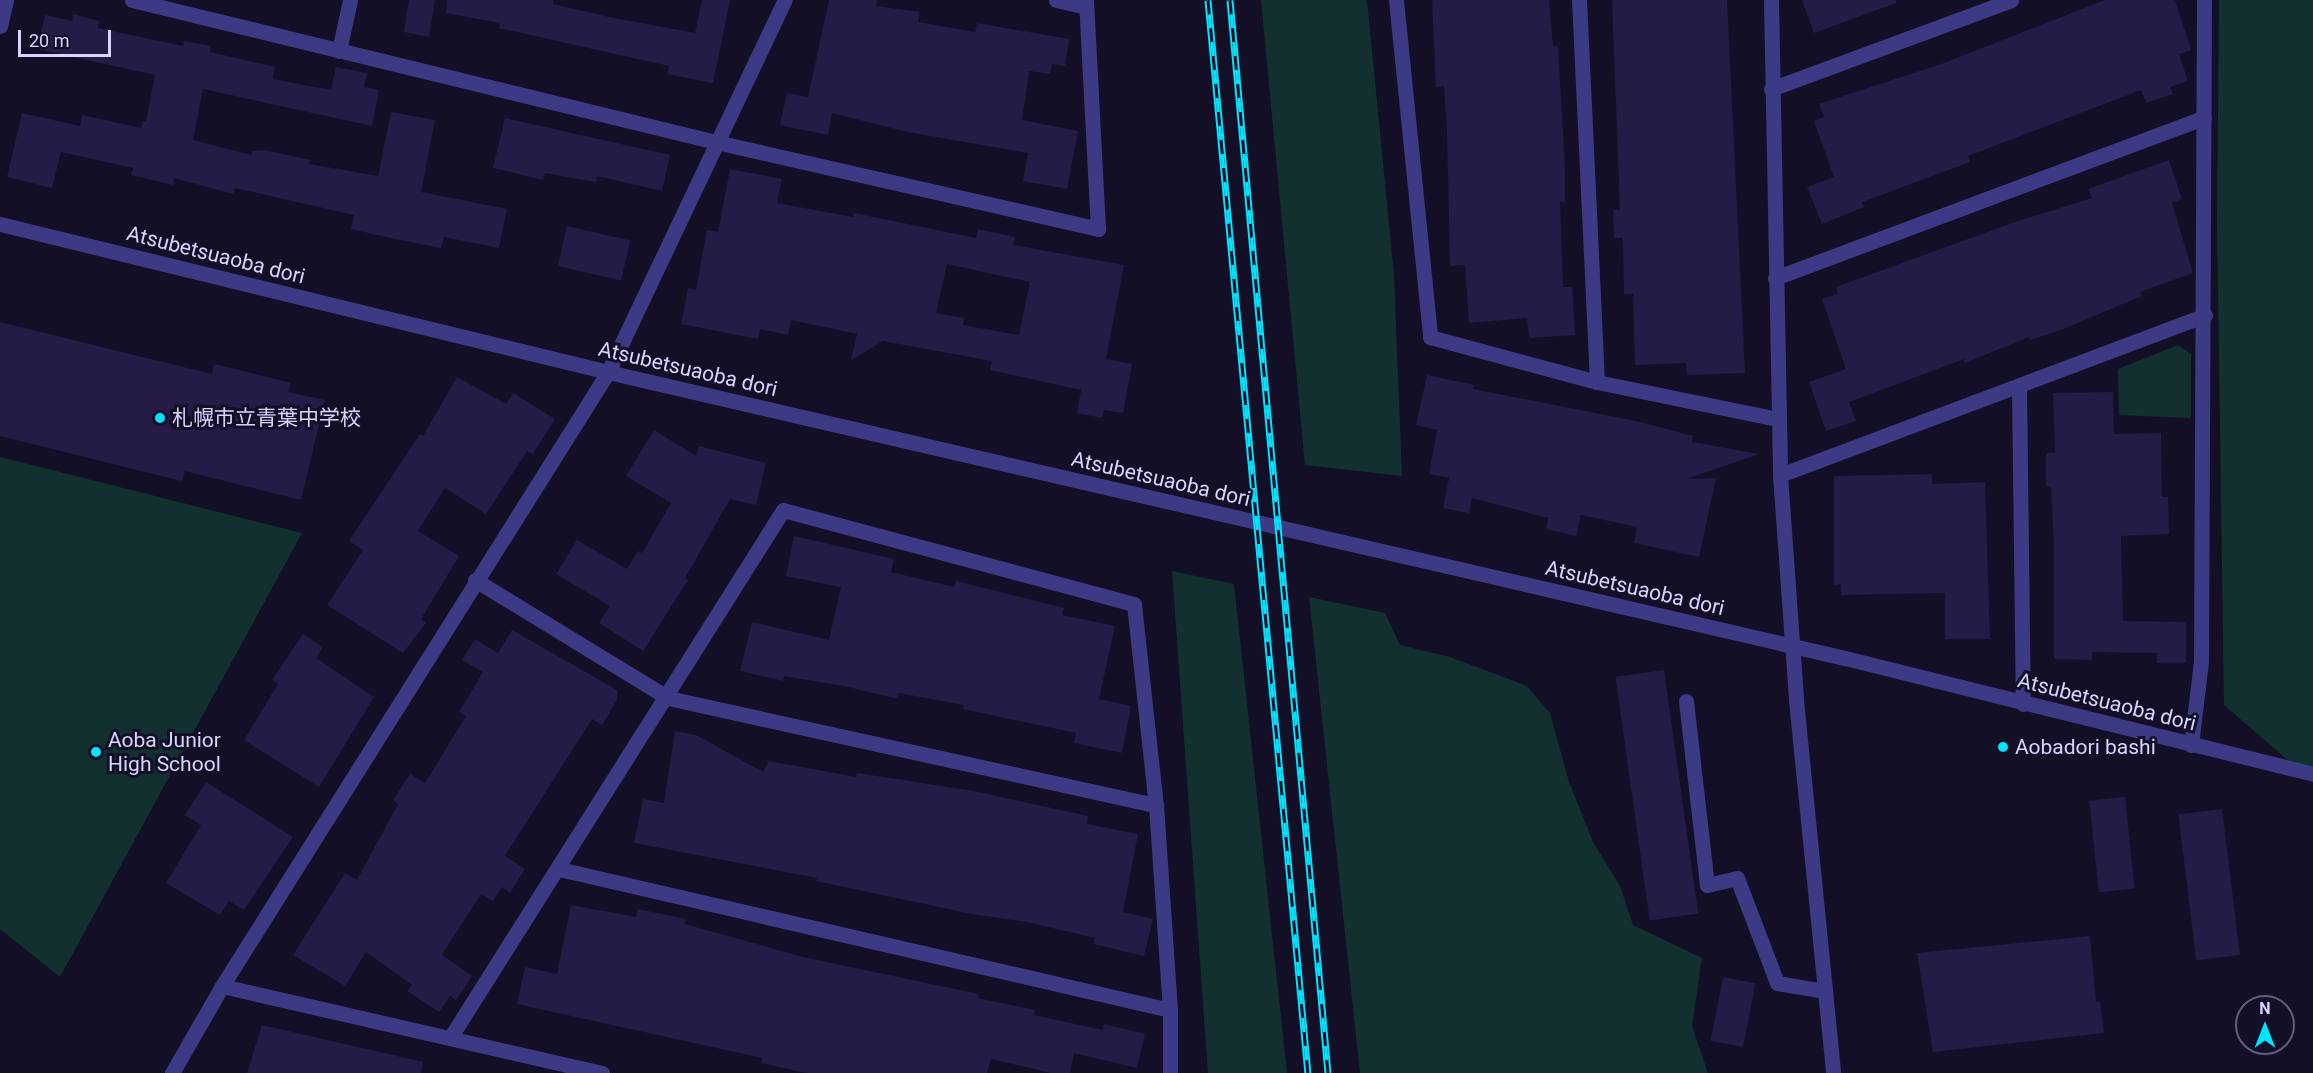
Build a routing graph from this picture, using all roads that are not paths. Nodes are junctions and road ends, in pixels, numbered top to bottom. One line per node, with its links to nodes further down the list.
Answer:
1 (6, 0): 12 (street)
2 (132, 0): 13 (street)
3 (350, 0): 13 (street)
4 (785, 0): 16 (street)
5 (1056, 0): 11 (street)
6 (1396, 0): 21 (street)
7 (1579, 0): 21 (street)
8 (1771, 0): 14 (street)
9 (2011, 0): 14 (street)
10 (2204, 0): 15 (street)
11 (1086, 3): 16 (street)
12 (0, 26)
13 (339, 51): 16 (street)
14 (1771, 89): 18 (street)
15 (2204, 118): 18 (street); 19 (street)
16 (716, 142): 20 (street)
17 (0, 224): 20 (street, Atsubetsuaoba dori)
18 (1774, 278): 23 (street)
19 (2205, 315): 22 (street); 30 (street)
20 (608, 372): 25 (street); 26 (street, Atsubetsuaoba dori)
21 (1597, 382): 23 (street)
22 (2019, 387): 24 (street); 29 (street)
23 (1778, 419): 24 (street)
24 (1780, 475): 26 (street)
25 (475, 580): 27 (street); 34 (street)
26 (1791, 646): 29 (street, Atsubetsuaoba dori); 35 (street)
27 (668, 698): 32 (street); 32 (street); 33 (street)
28 (1686, 701): 35 (street)
29 (2023, 704): 30 (street, Atsubetsuaoba dori)
30 (2191, 745): 31 (street, Atsubetsuaoba dori)
31 (2313, 774)
32 (1156, 805): 36 (street)
33 (559, 869): 36 (street); 37 (street)
34 (222, 986): 37 (street); 38 (street)
35 (1825, 991): 41 (street)
36 (1170, 1010): 40 (street)
37 (450, 1038): 39 (street)
38 (172, 1073)
39 (602, 1073)
40 (1170, 1073)
41 (1833, 1073)

